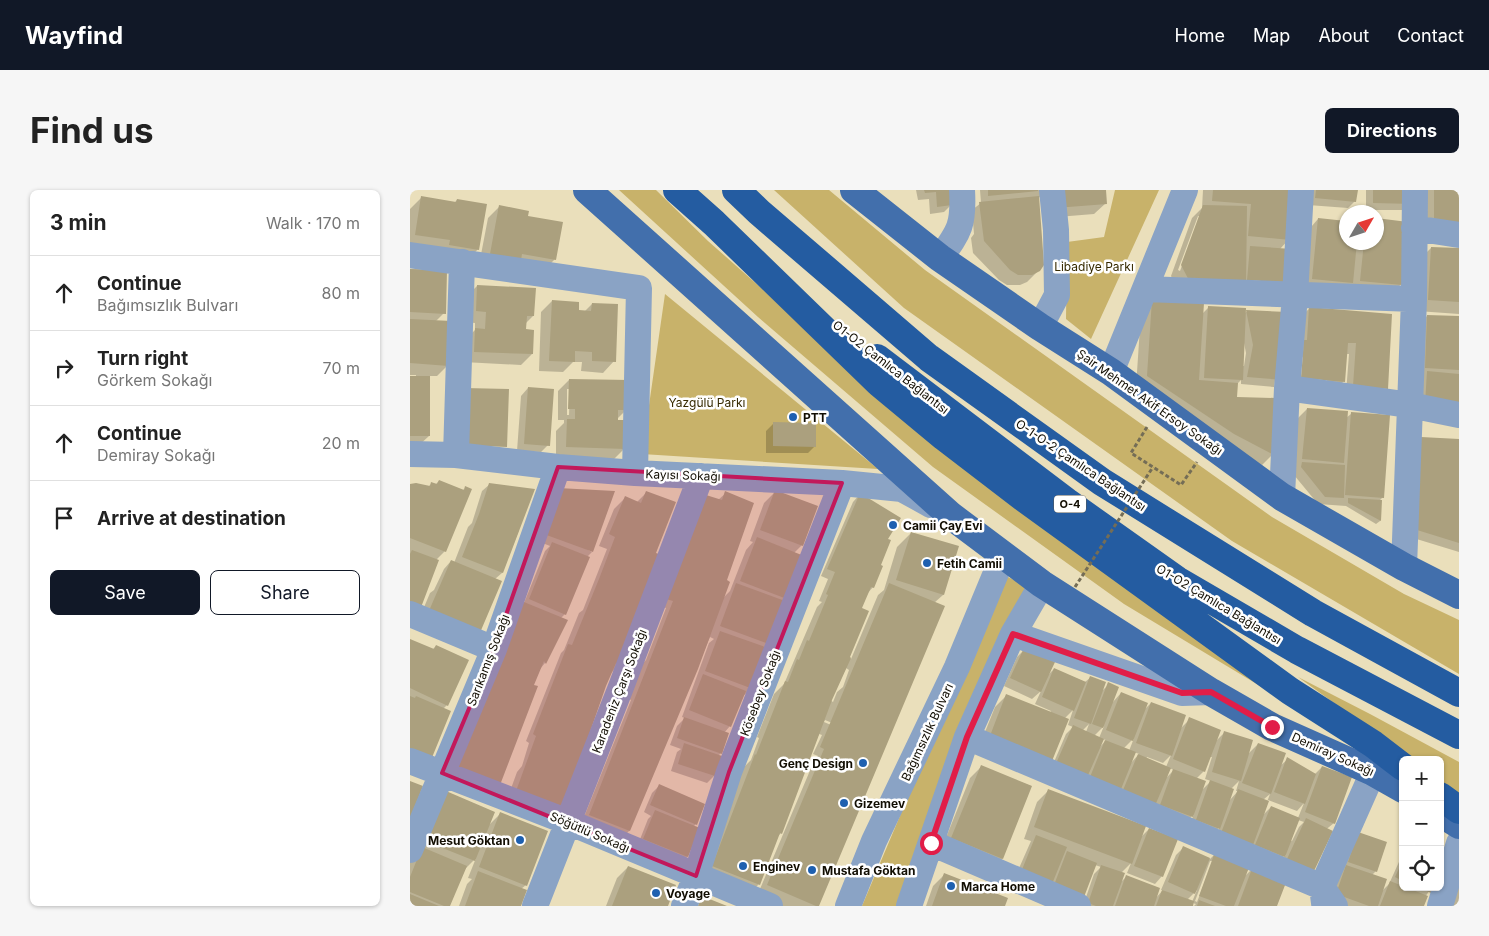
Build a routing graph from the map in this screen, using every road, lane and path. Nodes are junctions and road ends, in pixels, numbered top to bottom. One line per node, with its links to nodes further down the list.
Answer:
1 (587, 190): 34 (main road, Demiray Sokağı)
2 (678, 190): 10 (highway, O-4)
3 (736, 190): 44 (highway, O-1-O-2 Çamlıca Bağlantısı)
4 (854, 190): 14 (main road, Şair Mehmet Akif Ersoy Sokağı)
5 (962, 190): 14 (street)
6 (1052, 190): 19 (street)
7 (1185, 190): 16 (street)
8 (1301, 190): 17 (street)
9 (1415, 190): 11 (street)
10 (714, 223): 45 (highway, O1-O2 Çamlıca Bağlantısı / O-4); 48 (highway)
11 (1414, 228): 12 (street); 18 (street)
12 (1459, 234)
13 (410, 255): 15 (street)
14 (940, 258): 19 (main road, Şair Mehmet Akif Ersoy Sokağı)
15 (462, 262): 26 (street); 29 (street)
16 (1145, 290): 17 (street); 20 (street)
17 (1296, 296): 18 (street); 21 (street)
18 (1414, 299): 22 (street)
19 (1040, 327): 20 (main road, Şair Mehmet Akif Ersoy Sokağı)
20 (1111, 372): 23 (main road, Şair Mehmet Akif Ersoy Sokağı)
21 (1287, 388): 22 (street); 33 (street)
22 (1410, 405): 24 (street); 36 (street)
23 (1160, 408): 28 (path); 33 (main road, Şair Mehmet Akif Ersoy Sokağı)
24 (1459, 415)
25 (410, 454): 26 (street, Kayısı Sokağı)
26 (456, 455): 27 (street, Kayısı Sokağı)
27 (558, 467): 29 (street, Kayısı Sokağı); 42 (street, Sarıkamış Sokağı)
28 (1153, 467): 32 (path); 38 (path, bridge)
29 (634, 473): 30 (street, Kayısı Sokağı)
30 (701, 476): 31 (street, Kayısı Sokağı); 55 (street, Karadeniz Çarşı Sokağı)
31 (842, 483): 34 (street, Kayısı Sokağı); 60 (street, Kösebey Sokağı)
32 (1181, 486)
33 (1282, 497): 36 (main road, Şair Mehmet Akif Ersoy Sokağı)
34 (950, 515): 35 (main road, Demiray Sokağı)
35 (1003, 556): 37 (main road, Demiray Sokağı); 65 (street, Bağımsızlık Bulvarı)
36 (1404, 567): 39 (main road, Şair Mehmet Akif Ersoy Sokağı)
37 (1042, 584): 41 (street); 43 (main road, Demiray Sokağı)
38 (1076, 587)
39 (1459, 595)
40 (410, 614): 42 (street)
41 (1013, 634): 43 (street); 46 (street)
42 (494, 648): 50 (street, Sarıkamış Sokağı)
43 (1211, 692): 49 (main road, Demiray Sokağı)
44 (1459, 693)
45 (1459, 735)
46 (967, 737): 57 (street); 61 (street)
47 (410, 761): 50 (street, Söğütlü Sokağı)
48 (1399, 764)
49 (1373, 772): 51 (main road, Demiray Sokağı); 61 (street)
50 (442, 773): 55 (street, Söğütlü Sokağı); 59 (street, Sarıkamış Sokağı)
51 (1399, 787)
52 (1444, 799): 53 (highway)
53 (1459, 810)
54 (1444, 816): 56 (main road)
55 (568, 822): 60 (street, Söğütlü Sokağı); 62 (street, Karadeniz Çarşı Sokağı)
56 (1459, 825)
57 (931, 843): 66 (street); 67 (street)
58 (1459, 844): 68 (street)
59 (410, 850)
60 (696, 876): 63 (street, Kösebey Sokağı); 64 (street, Söğütlü Sokağı)
61 (1327, 900)
62 (535, 906)
63 (684, 906)
64 (770, 906)
65 (848, 906)
66 (909, 906)
67 (1078, 906)
68 (1440, 906)

